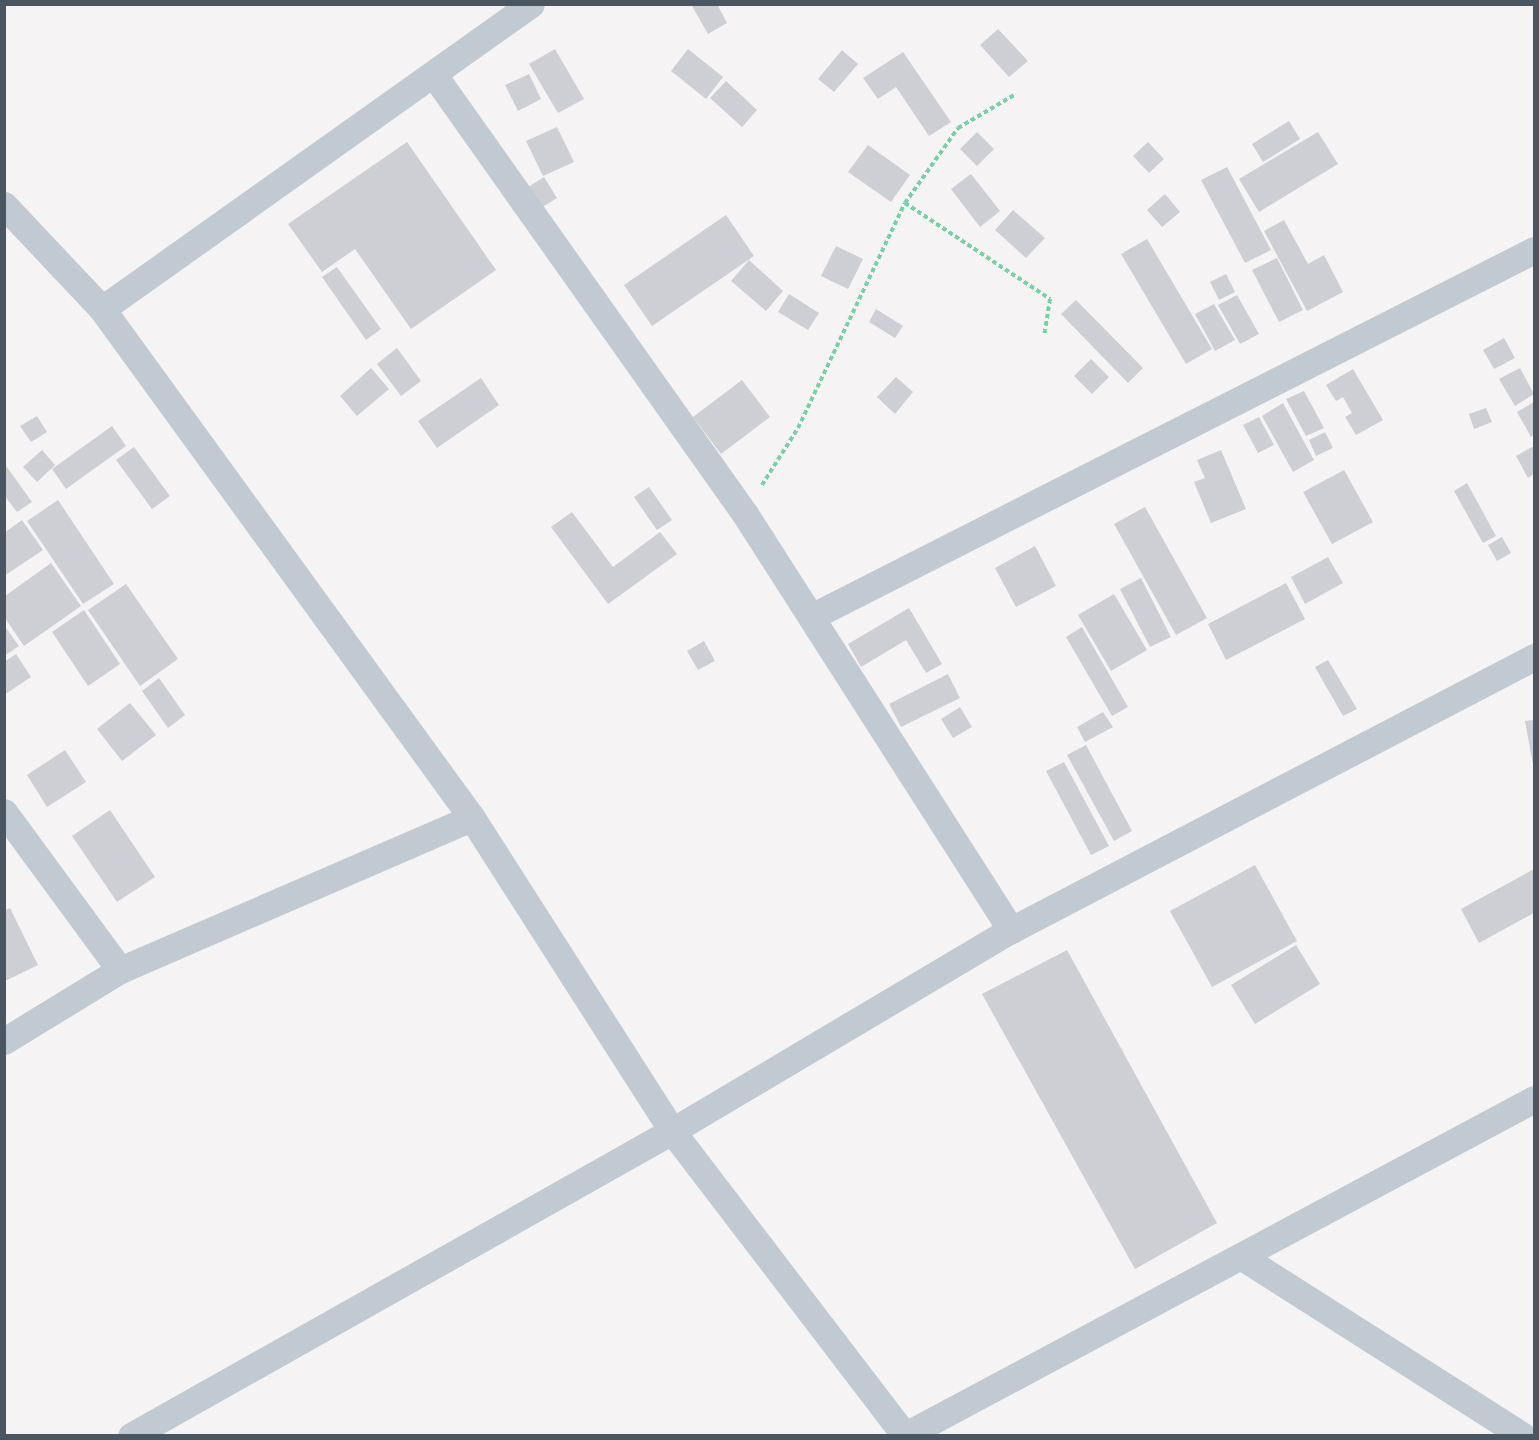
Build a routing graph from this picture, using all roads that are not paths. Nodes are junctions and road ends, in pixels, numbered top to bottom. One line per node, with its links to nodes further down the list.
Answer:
1 (531, 4): 2 (street)
2 (434, 75): 5 (street); 6 (street)
3 (4, 205): 5 (street)
4 (1534, 250): 6 (street)
5 (102, 309): 9 (street)
6 (813, 616): 10 (street)
7 (1534, 657): 10 (street)
8 (4, 812): 11 (street)
9 (472, 818): 11 (street); 14 (street)
10 (1011, 930): 14 (street)
11 (120, 970): 12 (street)
12 (4, 1041)
13 (1534, 1098): 15 (street)
14 (672, 1131): 16 (street); 17 (street)
15 (1242, 1257): 16 (street); 18 (street)
16 (904, 1435)
17 (131, 1436)
18 (1523, 1436)

